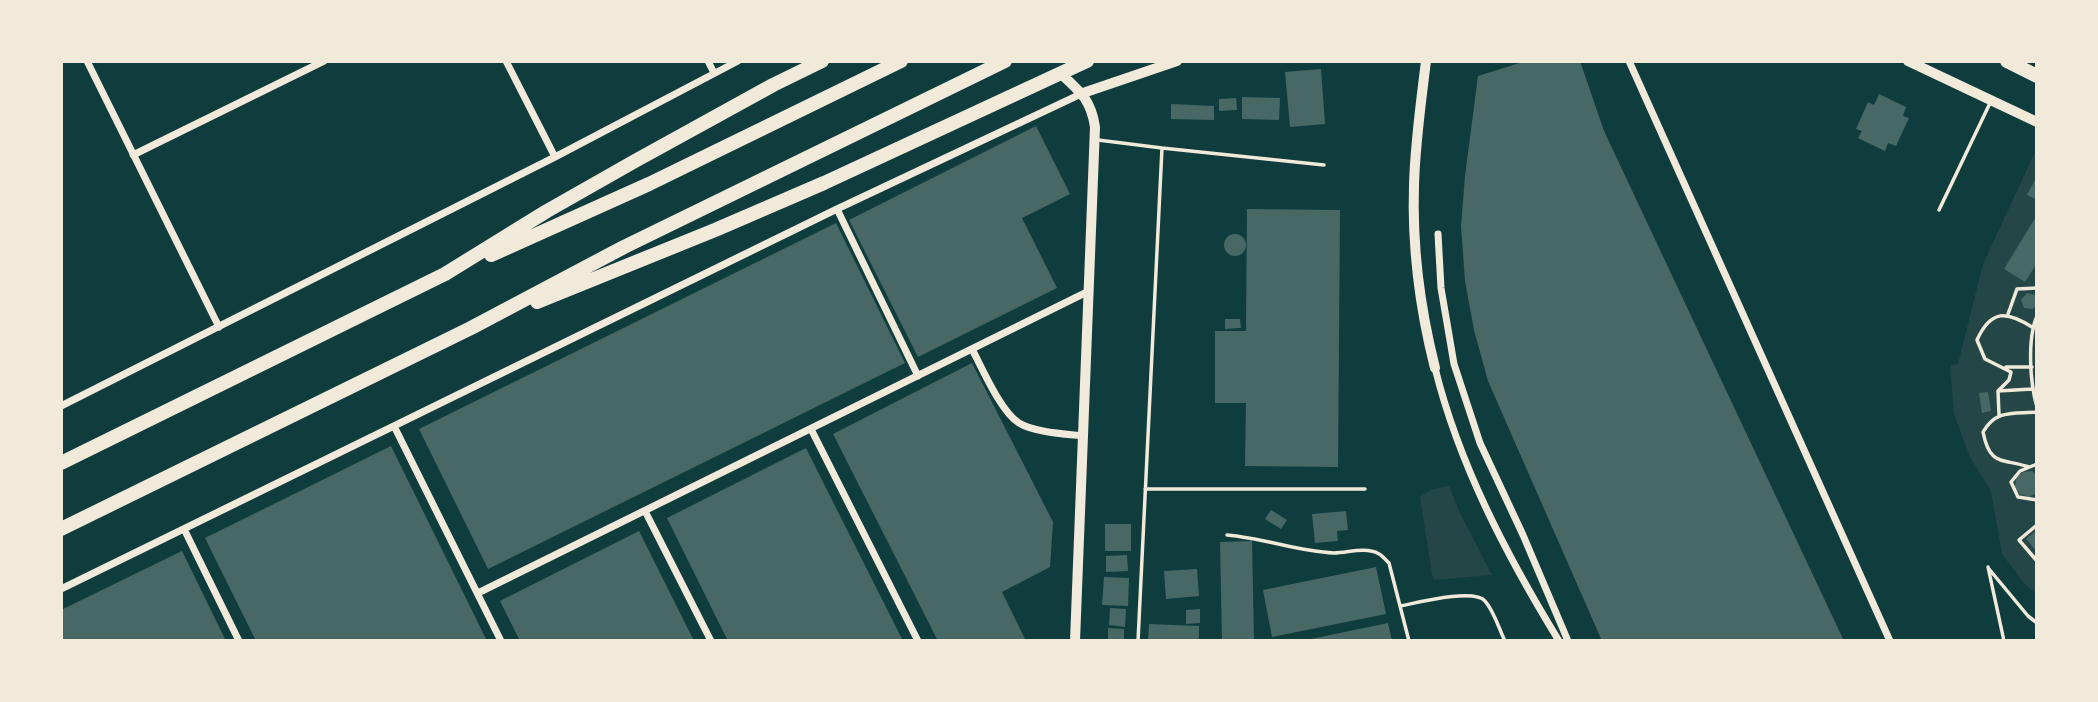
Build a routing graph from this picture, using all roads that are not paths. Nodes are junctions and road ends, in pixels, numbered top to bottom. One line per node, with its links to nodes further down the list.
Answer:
1 (86, 61): 23 (street)
2 (324, 61): 23 (street)
3 (506, 61): 24 (street)
4 (708, 61): 15 (street)
5 (738, 61): 15 (street)
6 (822, 61): 29 (highway)
7 (901, 61): 29 (highway)
8 (1005, 61): 32 (highway)
9 (1087, 61): 16 (highway)
10 (1177, 61): 18 (street)
11 (1426, 61): 34 (street)
12 (1629, 61): 60 (street)
13 (1908, 61): 19 (street)
14 (2007, 61): 17 (highway)
15 (713, 73): 24 (street)
16 (1060, 73): 18 (street); 32 (highway)
17 (2037, 76)
18 (1083, 93): 21 (street); 26 (street)
19 (1992, 99): 20 (street); 27 (lane)
20 (2037, 122)
21 (1095, 140): 22 (lane); 30 (street)
22 (1162, 148): 25 (lane); 41 (lane)
23 (133, 155): 31 (street)
24 (555, 157): 31 (street)
25 (1324, 165)
26 (837, 209): 35 (street); 37 (street)
27 (1939, 210)
28 (1438, 234): 59 (street)
29 (445, 275): 40 (highway)
30 (1089, 291): 33 (street); 39 (street)
31 (219, 327): 36 (street)
32 (471, 328): 44 (highway)
33 (972, 349): 35 (street); 39 (street)
34 (1435, 368): 58 (street)
35 (918, 376): 38 (street)
36 (61, 406)
37 (394, 426): 45 (street); 48 (street)
38 (811, 429): 43 (street); 53 (street)
39 (1083, 436): 54 (street)
40 (61, 463)
41 (1145, 489): 42 (lane); 55 (lane)
42 (1365, 489)
43 (645, 511): 48 (street); 52 (street)
44 (61, 529)
45 (184, 529): 47 (street); 50 (street)
46 (1227, 536): 49 (lane)
47 (61, 589)
48 (478, 593): 51 (street)
49 (1400, 606): 56 (lane); 57 (lane)
50 (239, 641)
51 (501, 641)
52 (711, 641)
53 (918, 641)
54 (1075, 641)
55 (1138, 641)
56 (1409, 641)
57 (1505, 641)
58 (1559, 641)
59 (1568, 641)
60 (1890, 641)

